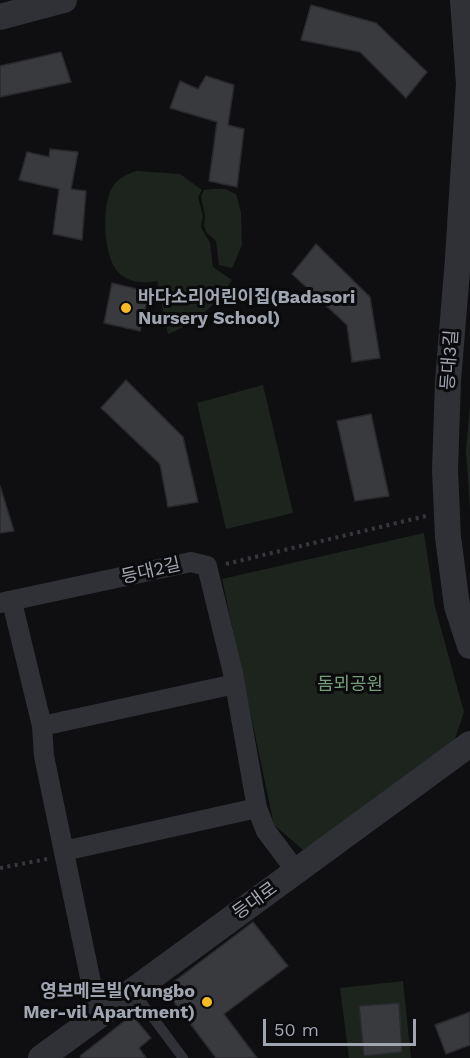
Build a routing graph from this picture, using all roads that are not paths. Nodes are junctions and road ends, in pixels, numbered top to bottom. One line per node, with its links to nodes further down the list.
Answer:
1 (64, 0): 3 (street)
2 (463, 0): 5 (street, 등대3길)
3 (0, 17)
4 (6, 602): 6 (street, 등대2길); 7 (street, 등대2길)
5 (470, 646)
6 (235, 684): 7 (street); 9 (street, 등대2길)
7 (42, 726): 10 (street, 등대2길)
8 (470, 744): 11 (street, 등대로)
9 (257, 808): 10 (street); 11 (street, 등대2길)
10 (64, 851): 13 (street, 등대2길)
11 (296, 871): 12 (street, 등대로)
12 (133, 991): 13 (street, 등대로); 15 (lane)
13 (98, 1016): 14 (street, 등대로)
14 (41, 1058)
15 (183, 1058)

